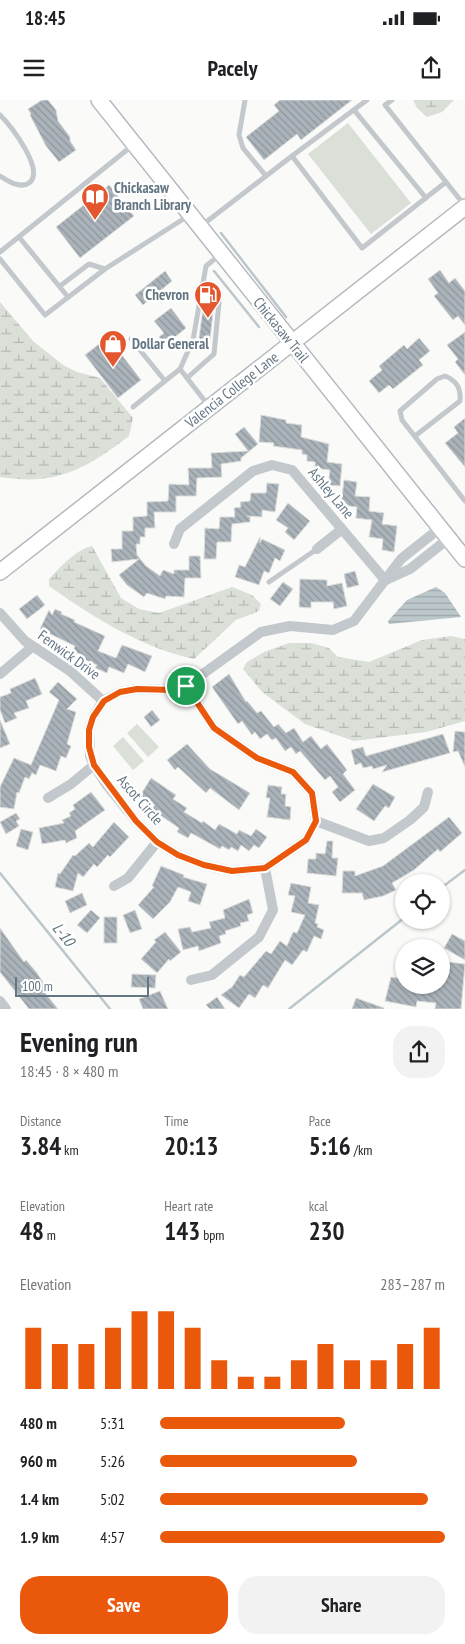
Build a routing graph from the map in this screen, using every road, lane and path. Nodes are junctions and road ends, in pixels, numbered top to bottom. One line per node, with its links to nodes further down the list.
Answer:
1 (99, 100): 7 (street, Chickasaw Trail)
2 (245, 100): 10 (lane)
3 (367, 100): 5 (lane)
4 (392, 100): 11 (lane)
5 (354, 110): 8 (lane); 12 (lane)
6 (0, 115): 9 (lane)
7 (134, 144): 14 (street, Chickasaw Trail); 16 (lane)
8 (292, 156): 10 (lane); 12 (lane)
9 (0, 176)
10 (266, 176): 15 (lane)
11 (446, 182): 12 (lane); 13 (lane)
12 (426, 198)
13 (465, 207): 25 (street, Valencia College Lane)
14 (190, 215): 15 (street, Chickasaw Trail); 20 (lane)
15 (200, 228): 18 (street, Chickasaw Trail)
16 (19, 237): 17 (lane); 22 (lane)
17 (0, 252)
18 (221, 254): 21 (lane); 25 (street, Chickasaw Trail)
19 (0, 259): 23 (lane)
20 (105, 269): 22 (lane); 23 (lane)
21 (202, 285): 26 (lane); 27 (lane)
22 (60, 286): 23 (lane)
23 (68, 297)
24 (131, 339): 28 (lane)
25 (291, 343): 30 (street, Valencia College Lane); 34 (street, Chickasaw Trail)
26 (180, 369): 27 (lane); 28 (lane)
27 (187, 378): 30 (lane)
28 (165, 381): 29 (lane)
29 (133, 407)
30 (210, 407): 38 (street, Valencia College Lane)
31 (415, 436): 31 (lane); 32 (lane)
32 (465, 502)
33 (342, 529): 35 (street, Ashley Lane); 36 (street); 39 (street, Ashley Lane)
34 (444, 534): 37 (street, Chickasaw Trail); 39 (street, Fenwick Drive)
35 (174, 544)
36 (317, 549): 40 (lane)
37 (465, 559)
38 (0, 572)
39 (385, 580): 44 (street, Fenwick Drive)
40 (269, 582)
41 (0, 613): 42 (street, Fenwick Drive)
42 (32, 647): 43 (street); 45 (street, Fenwick Drive)
43 (0, 674)
44 (186, 686): 45 (street, Fenwick Drive); 49 (street)
45 (104, 701): 46 (street, Ascot Circle)
46 (94, 765): 48 (street); 50 (street, Ascot Circle)
47 (428, 792): 49 (street)
48 (48, 798)
49 (316, 821): 51 (street, Ascot Circle)
50 (157, 842): 51 (street, Ascot Circle); 52 (street)
51 (265, 868): 53 (street)
52 (114, 886)
53 (191, 980)
54 (0, 1001): 55 (street)
55 (6, 1009)

